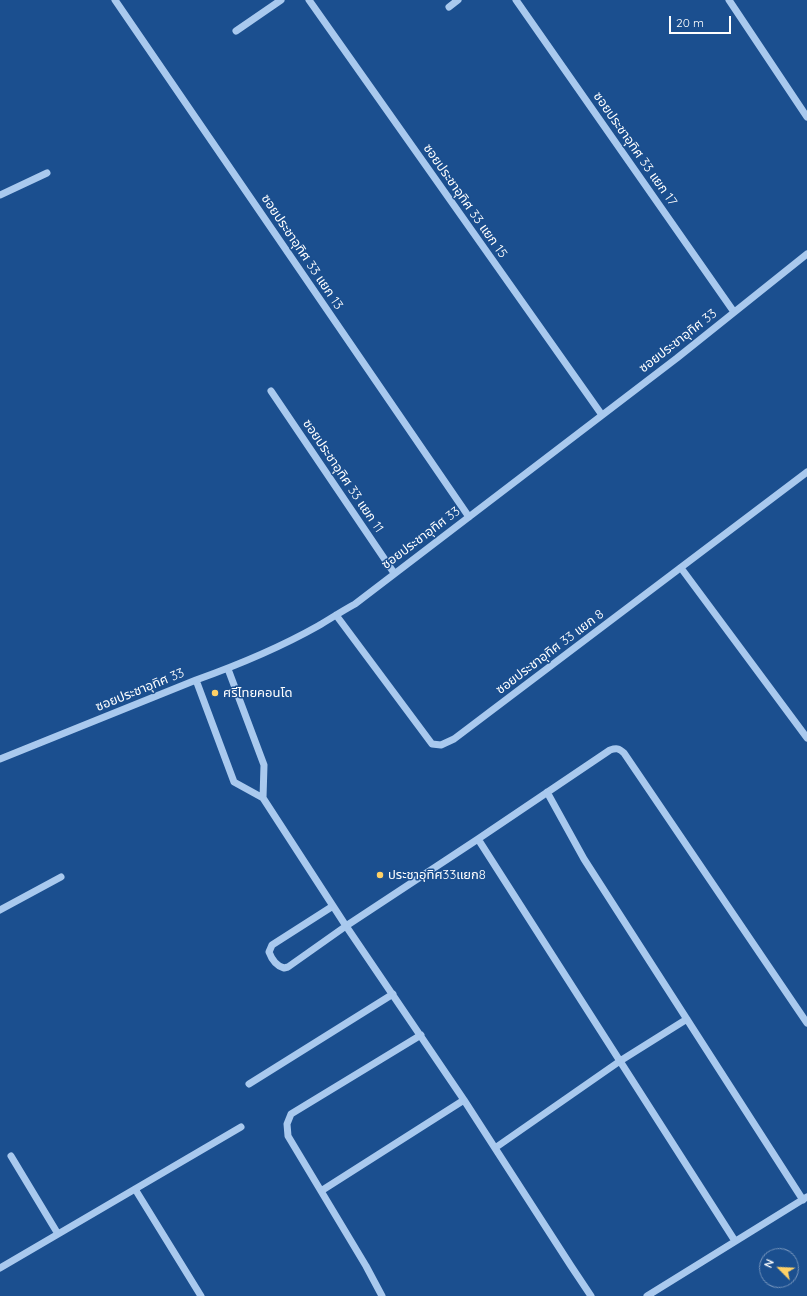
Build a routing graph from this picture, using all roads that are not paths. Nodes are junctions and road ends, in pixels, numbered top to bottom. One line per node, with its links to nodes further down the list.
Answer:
1 (115, 0): 17 (street, ซอยประชาอุทิศ 33 แยก 13)
2 (281, 0): 8 (street)
3 (309, 0): 15 (street, ซอยประชาอุทิศ 33 แยก 15)
4 (458, 0): 7 (street)
5 (516, 0): 13 (street, ซอยประชาอุทิศ 33 แยก 17)
6 (729, 0): 9 (street)
7 (449, 7)
8 (236, 31)
9 (807, 117)
10 (47, 173): 11 (street)
11 (0, 195)
12 (807, 254): 13 (street, ซอยประชาอุทิศ 33)
13 (734, 312): 15 (street, ซอยประชาอุทิศ 33)
14 (271, 391): 19 (street, ซอยประชาอุทิศ 33 แยก 11)
15 (602, 416): 17 (street, ซอยประชาอุทิศ 33)
16 (807, 472): 18 (street, ซอยประชาอุทิศ 33 แยก 8)
17 (469, 517): 19 (street, ซอยประชาอุทิศ 33)
18 (680, 568): 20 (street, ซอยประชาอุทิศ 33 แยก 8); 23 (street)
19 (394, 573): 20 (street, ซอยประชาอุทิศ 33)
20 (336, 615): 21 (street, ซอยประชาอุทิศ 33)
21 (228, 669): 22 (street, ซอยประชาอุทิศ 33); 26 (street)
22 (196, 680): 24 (street, ซอยประชาอุทิศ 33); 26 (street)
23 (807, 738)
24 (0, 759)
25 (547, 792): 27 (street); 33 (street); 34 (street)
26 (263, 798): 29 (street)
27 (478, 839): 31 (street); 36 (street)
28 (61, 878): 30 (street)
29 (333, 906): 31 (street); 31 (street)
30 (0, 910)
31 (346, 926): 32 (street)
32 (392, 994): 35 (street); 37 (street)
33 (687, 1019): 36 (street); 44 (street)
34 (807, 1023)
35 (421, 1035): 38 (street); 43 (street)
36 (620, 1061): 40 (street); 46 (street)
37 (249, 1084)
38 (464, 1100): 40 (street); 43 (street)
39 (241, 1127): 42 (street)
40 (495, 1148): 50 (street)
41 (12, 1156): 45 (street)
42 (135, 1189): 45 (street); 48 (street)
43 (321, 1191): 49 (street)
44 (805, 1198): 46 (street)
45 (58, 1234): 47 (street)
46 (735, 1241): 51 (street)
47 (0, 1268)
48 (201, 1296)
49 (382, 1296)
50 (591, 1296)
51 (647, 1296)

